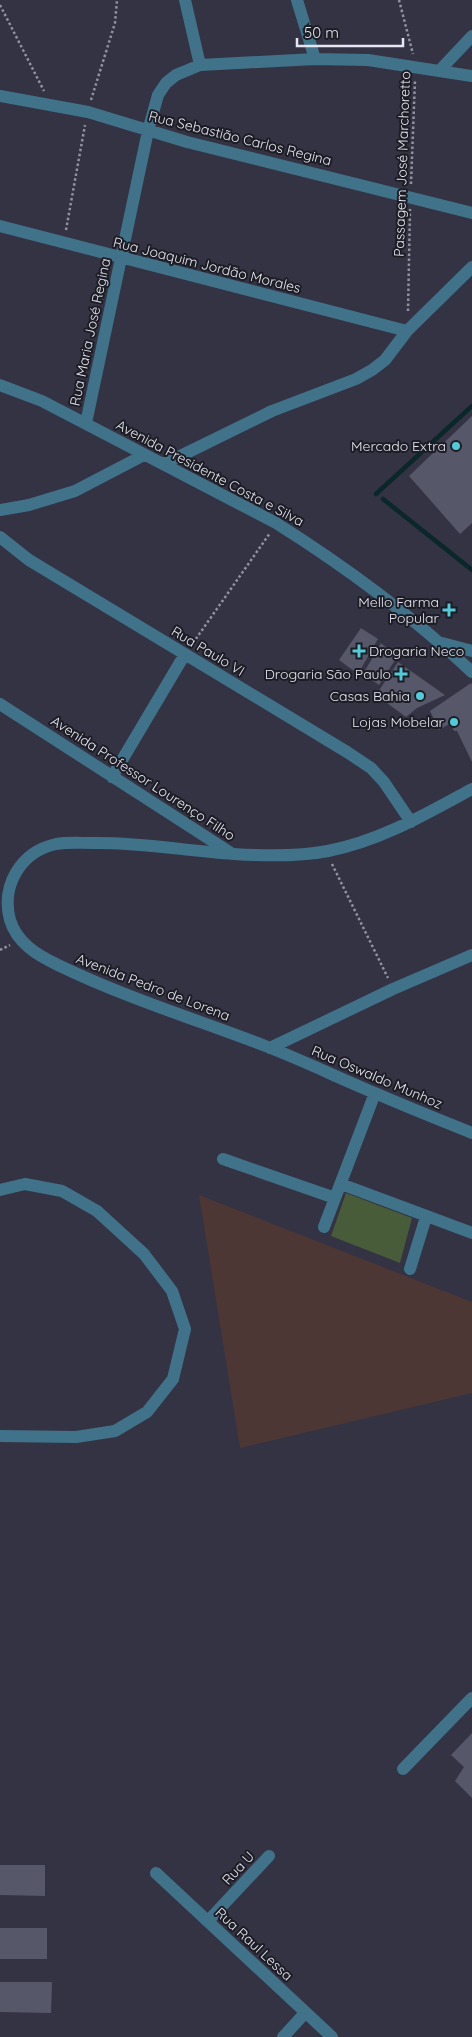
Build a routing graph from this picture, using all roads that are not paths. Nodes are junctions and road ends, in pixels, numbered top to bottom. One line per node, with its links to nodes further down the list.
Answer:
1 (185, 0): 5 (street)
2 (297, 0): 4 (street)
3 (472, 36): 6 (street)
4 (314, 59): 5 (street, Rua Maria José Regina); 6 (street, Rua Maria José Regina)
5 (200, 65): 9 (street, Rua Maria José Regina)
6 (440, 70): 7 (street, Rua Maria José Regina)
7 (472, 76)
8 (0, 96): 9 (street, Rua Sebastião Carlos Regina)
9 (148, 131): 10 (street, Rua Sebastião Carlos Regina); 12 (street, Rua Maria José Regina)
10 (472, 213)
11 (0, 226): 12 (street, Rua Joaquim Jordão Morales)
12 (120, 258): 14 (street, Rua Joaquim Jordão Morales); 16 (street, Rua Maria José Regina)
13 (472, 267): 14 (street)
14 (407, 331): 18 (street)
15 (0, 385): 16 (street, Avenida Presidente Costa e Silva)
16 (86, 423): 17 (street, Avenida Presidente Costa e Silva)
17 (144, 455): 18 (street, Avenida Presidente Costa e Silva); 19 (street)
18 (164, 464): 21 (street, Avenida Presidente Costa e Silva)
19 (0, 510)
20 (0, 537): 23 (street, Rua Paulo VI)
21 (440, 642): 22 (street, Avenida Presidente Costa e Silva); 24 (street)
22 (472, 650)
23 (185, 654): 26 (street); 28 (street, Rua Paulo VI)
24 (472, 672)
25 (0, 704): 26 (street, Avenida Professor Lourenço Filho)
26 (112, 776): 29 (street, Avenida Professor Lourenço Filho)
27 (472, 789): 28 (street, Avenida Professor Lourenço Filho)
28 (411, 822): 29 (street, Avenida Professor Lourenço Filho)
29 (233, 854): 31 (street, Avenida Pedro de Lorena)
30 (472, 955): 31 (street)
31 (270, 1048): 32 (street, Rua Oswaldo Munhoz)
32 (375, 1093): 33 (street, Rua Oswaldo Munhoz); 35 (street)
33 (472, 1133)
34 (223, 1159): 37 (street)
35 (341, 1184): 37 (street); 38 (street)
36 (0, 1190): 42 (street)
37 (335, 1198): 39 (street)
38 (426, 1217): 40 (street); 41 (street)
39 (324, 1227)
40 (472, 1233)
41 (410, 1269)
42 (0, 1436)
43 (472, 1698): 44 (street)
44 (403, 1769)
45 (269, 1856): 47 (street, Rua U)
46 (156, 1874): 47 (street, Rua Raul Lessa)
47 (208, 1922): 48 (street, Rua Raul Lessa)
48 (305, 2013): 49 (street); 50 (street, Rua Raul Lessa)
49 (283, 2037)
50 (332, 2037)

